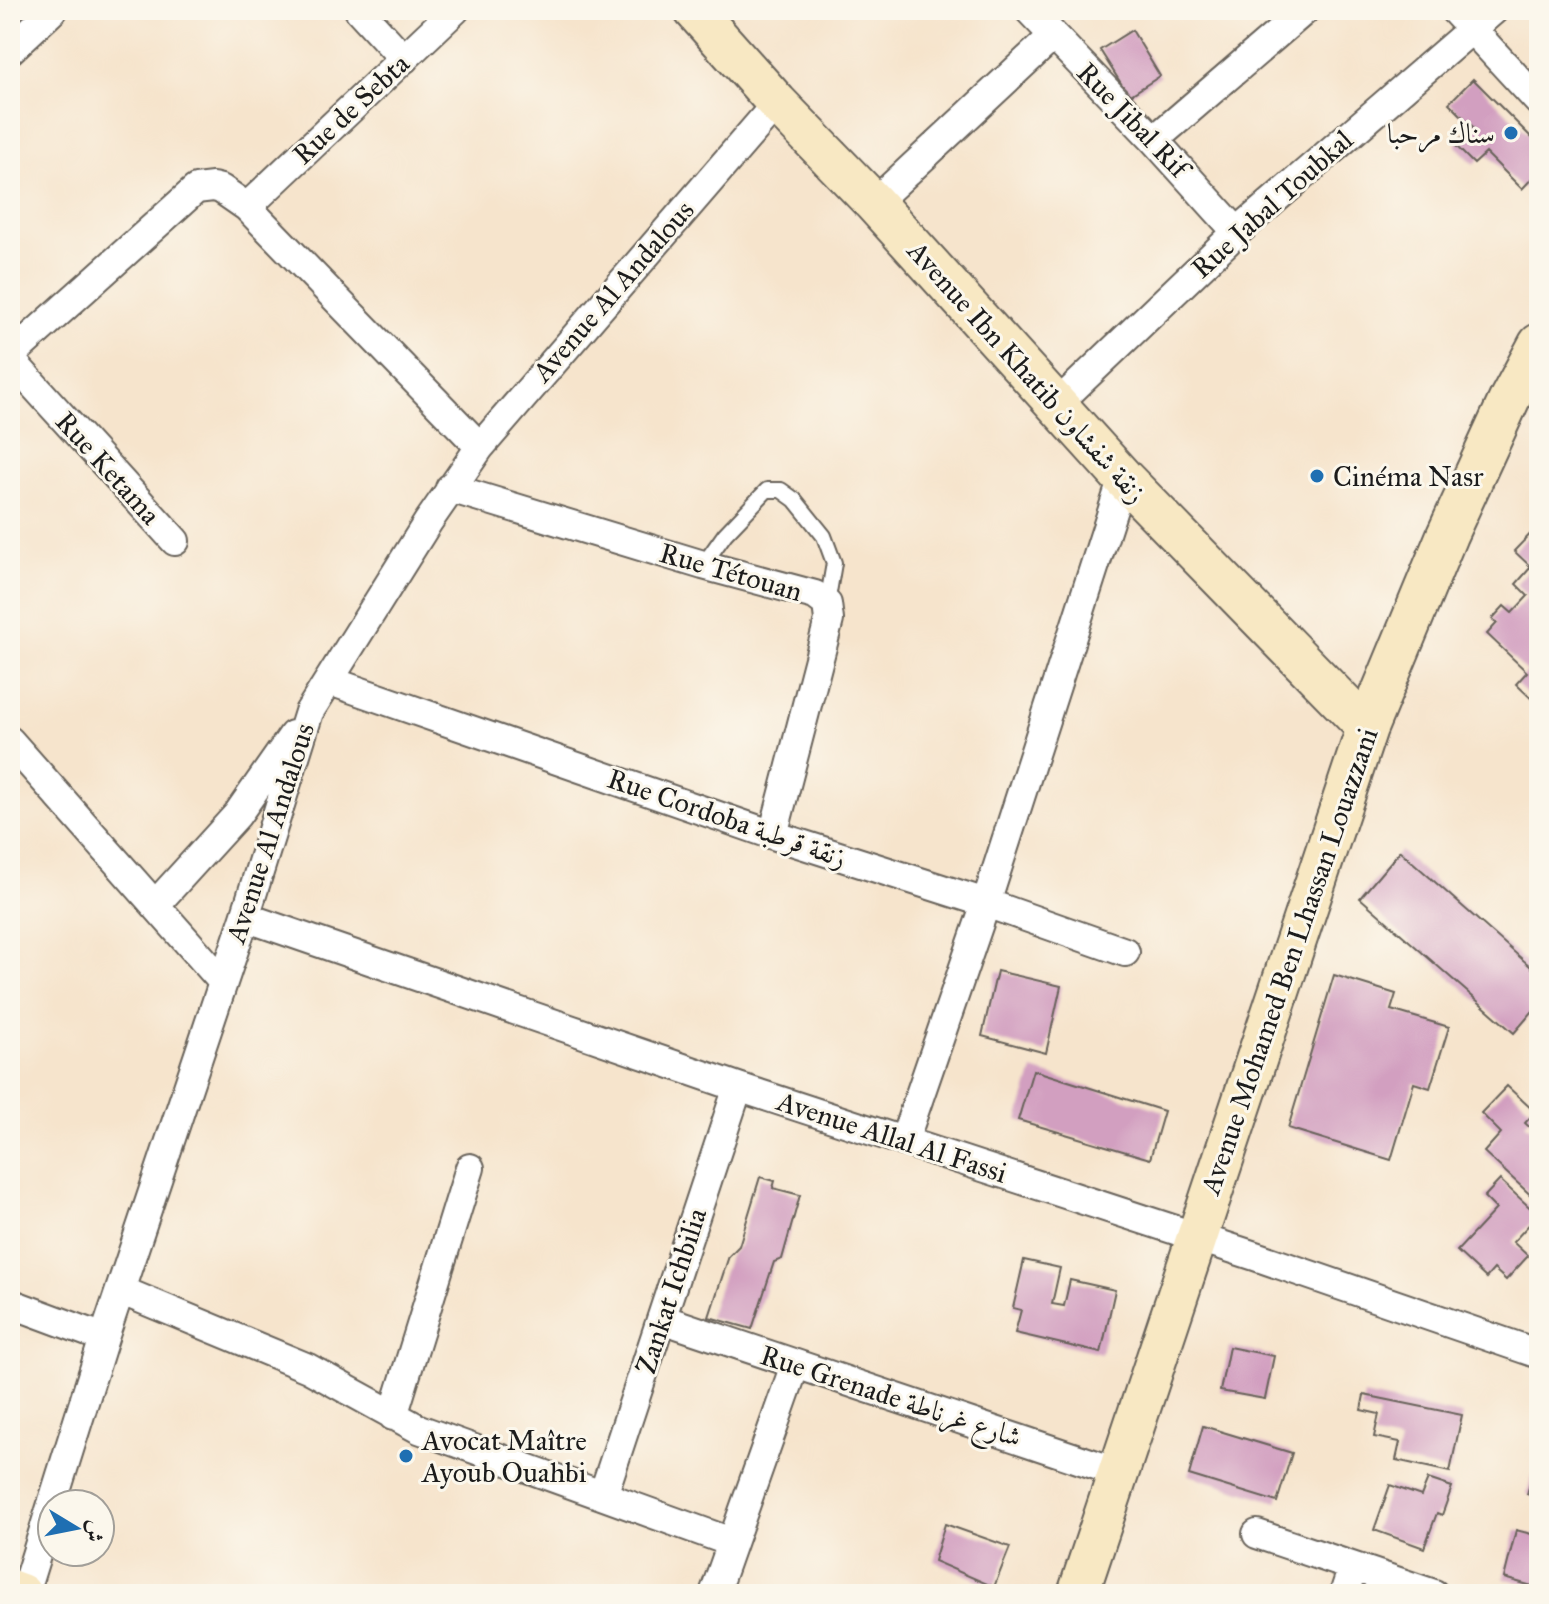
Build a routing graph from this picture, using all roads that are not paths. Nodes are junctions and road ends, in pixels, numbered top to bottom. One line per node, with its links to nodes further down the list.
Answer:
1 (53, 10): 10 (street)
2 (359, 10): 11 (street)
3 (455, 10): 11 (street, Rue de Sebta)
4 (694, 10): 13 (street, Avenue Ibn Khatib زنقة شفشاون)
5 (1029, 10): 9 (street, Rue Jibal Rif)
6 (1305, 10): 14 (street)
7 (1494, 10): 8 (street, Rue Jabal Toubkal)
8 (1463, 20): 12 (street); 17 (street, Rue Jabal Toubkal)
9 (1053, 36): 14 (street, Rue Jibal Rif); 15 (street)
10 (10, 50)
11 (404, 59): 16 (street, Rue de Sebta)
12 (1539, 102)
13 (777, 103): 15 (street, Avenue Ibn Khatib زنقة شفشاون); 21 (street, Avenue Al Andalous)
14 (1154, 140): 17 (street, Rue Jibal Rif)
15 (874, 203): 20 (street, Avenue Ibn Khatib زنقة شفشاون)
16 (247, 207): 19 (street); 21 (street)
17 (1237, 232): 20 (street, Rue Jabal Toubkal)
18 (1539, 344): 29 (street, Avenue Mohamed Ben Lhassan Louazzani)
19 (10, 358): 24 (street, Rue Ketama)
20 (1056, 405): 22 (street, Avenue Ibn Khatib زنقة شفشاون)
21 (480, 447): 23 (street, Avenue Al Andalous)
22 (1123, 478): 29 (street, Avenue Ibn Khatib زنقة شفشاون); 32 (street)
23 (450, 488): 25 (street, Rue Tétouan); 27 (street, Avenue Al Andalous)
24 (175, 541)
25 (703, 565): 26 (street, Rue Tétouan); 26 (lane)
26 (827, 604): 31 (street, Rue Tétouan)
27 (330, 681): 28 (street, Avenue Al Andalous); 31 (street, Rue Cordoba زنقة قرطبة)
28 (309, 712): 33 (street); 34 (street, Avenue Al Andalous)
29 (1367, 728): 40 (street, Avenue Mohamed Ben Lhassan Louazzani)
30 (10, 741): 33 (street)
31 (773, 835): 32 (street, Rue Cordoba زنقة قرطبة)
32 (986, 903): 35 (street, Rue Cordoba زنقة قرطبة); 38 (street)
33 (155, 905): 36 (street)
34 (245, 917): 36 (street, Avenue Al Andalous); 37 (street, Avenue Allal Al Fassi)
35 (1125, 952)
36 (222, 981): 41 (street, Avenue Al Andalous)
37 (738, 1087): 38 (street, Avenue Allal Al Fassi); 43 (street, Zankat Ichbilia)
38 (904, 1141): 40 (street, Avenue Allal Al Fassi)
39 (470, 1168): 47 (street)
40 (1195, 1237): 45 (street, Avenue Allal Al Fassi); 48 (street, Avenue Mohamed Ben Lhassan Louazzani)
41 (120, 1290): 44 (street, Avenue Al Andalous); 47 (street)
42 (10, 1303): 44 (street)
43 (662, 1319): 46 (street, Rue Grenade شارع غرناطة); 50 (street, Zankat Ichbilia)
44 (104, 1338): 49 (street, Avenue Al Andalous)
45 (1539, 1354)
46 (795, 1365): 48 (street, Rue Grenade شارع غرناطة); 52 (street)
47 (393, 1416): 50 (street)
48 (1120, 1473): 58 (street, Avenue Mohamed Ben Lhassan Louazzani)
49 (57, 1488)
50 (603, 1495): 52 (street)
51 (1257, 1534): 54 (street)
52 (731, 1542): 57 (street)
53 (36, 1554): 56 (street, Avenue Al Andalous)
54 (1353, 1567): 59 (street); 60 (street)
55 (10, 1590): 56 (street)
56 (23, 1594)
57 (714, 1594)
58 (1078, 1594)
59 (1344, 1594)
60 (1434, 1594)

